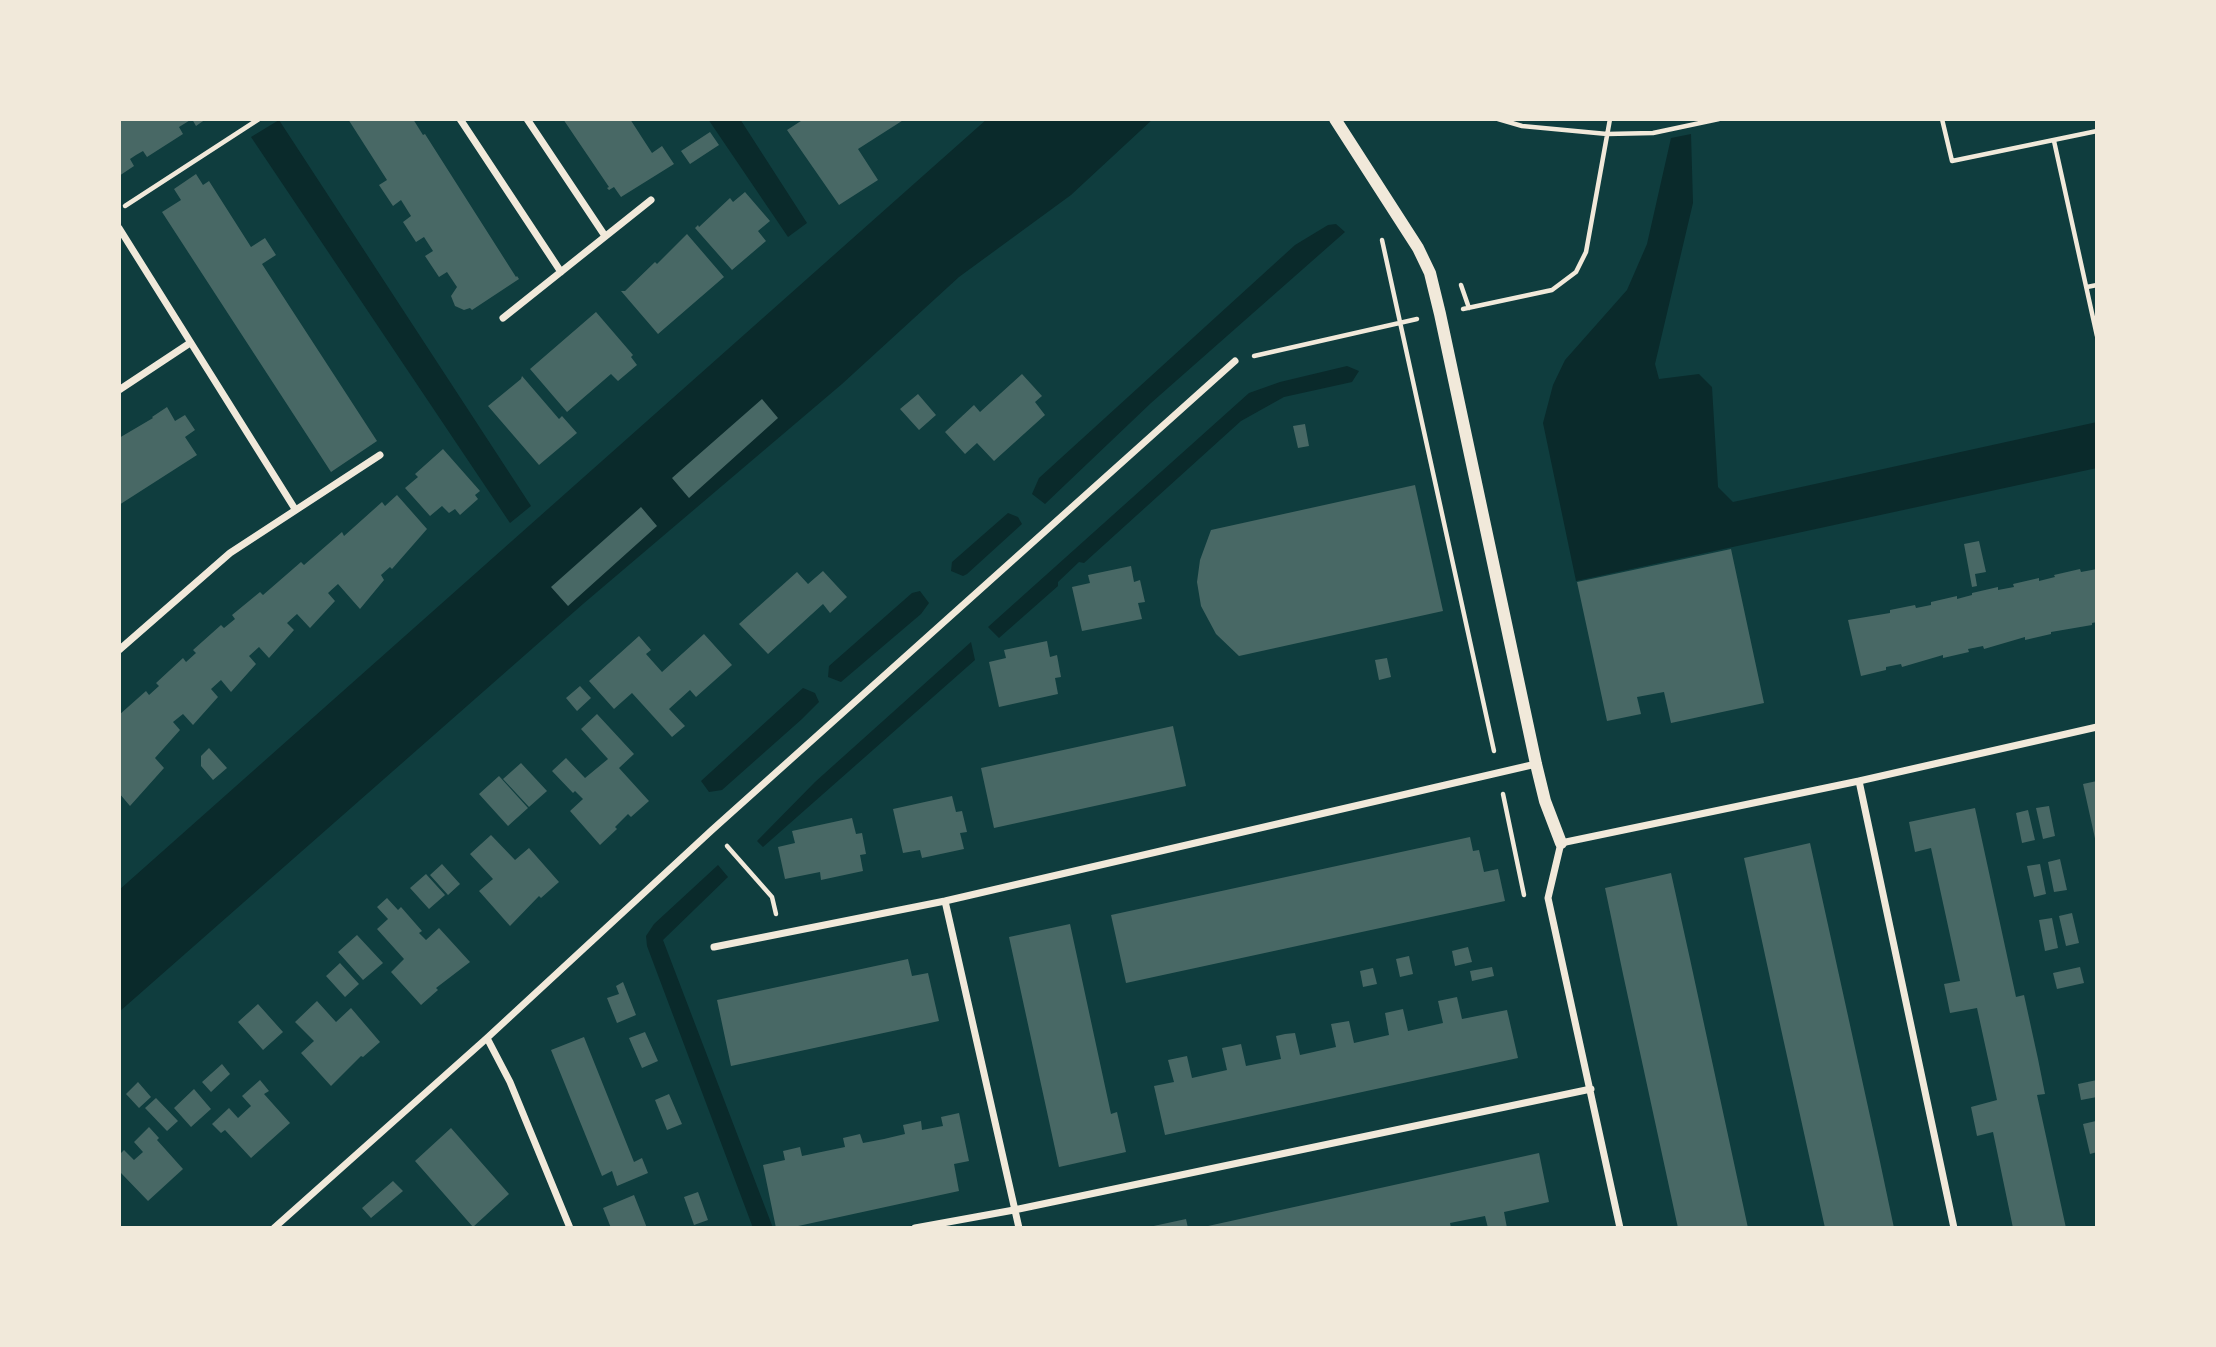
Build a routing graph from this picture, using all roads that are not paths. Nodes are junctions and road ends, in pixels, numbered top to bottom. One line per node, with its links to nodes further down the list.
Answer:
1 (460, 119): 7 (street)
2 (527, 119): 6 (street)
3 (1335, 119): 16 (street)
4 (651, 200): 6 (street)
5 (119, 228): 9 (street)
6 (605, 236): 7 (street)
7 (561, 272): 8 (street)
8 (503, 317)
9 (190, 343): 11 (street); 13 (street)
10 (1235, 360): 21 (street)
11 (119, 390)
12 (380, 455): 13 (street)
13 (295, 509): 14 (street)
14 (119, 650)
15 (2097, 727): 17 (street)
16 (1536, 764): 18 (street); 19 (street)
17 (1859, 781): 18 (street); 29 (street)
18 (1561, 843): 22 (street)
19 (945, 901): 20 (street); 23 (street)
20 (714, 947)
21 (487, 1038): 24 (street); 25 (street)
22 (1591, 1089): 23 (street); 28 (street)
23 (1014, 1210): 26 (street); 27 (street)
24 (274, 1228)
25 (570, 1228)
26 (915, 1228)
27 (1019, 1228)
28 (1620, 1228)
29 (1954, 1228)

